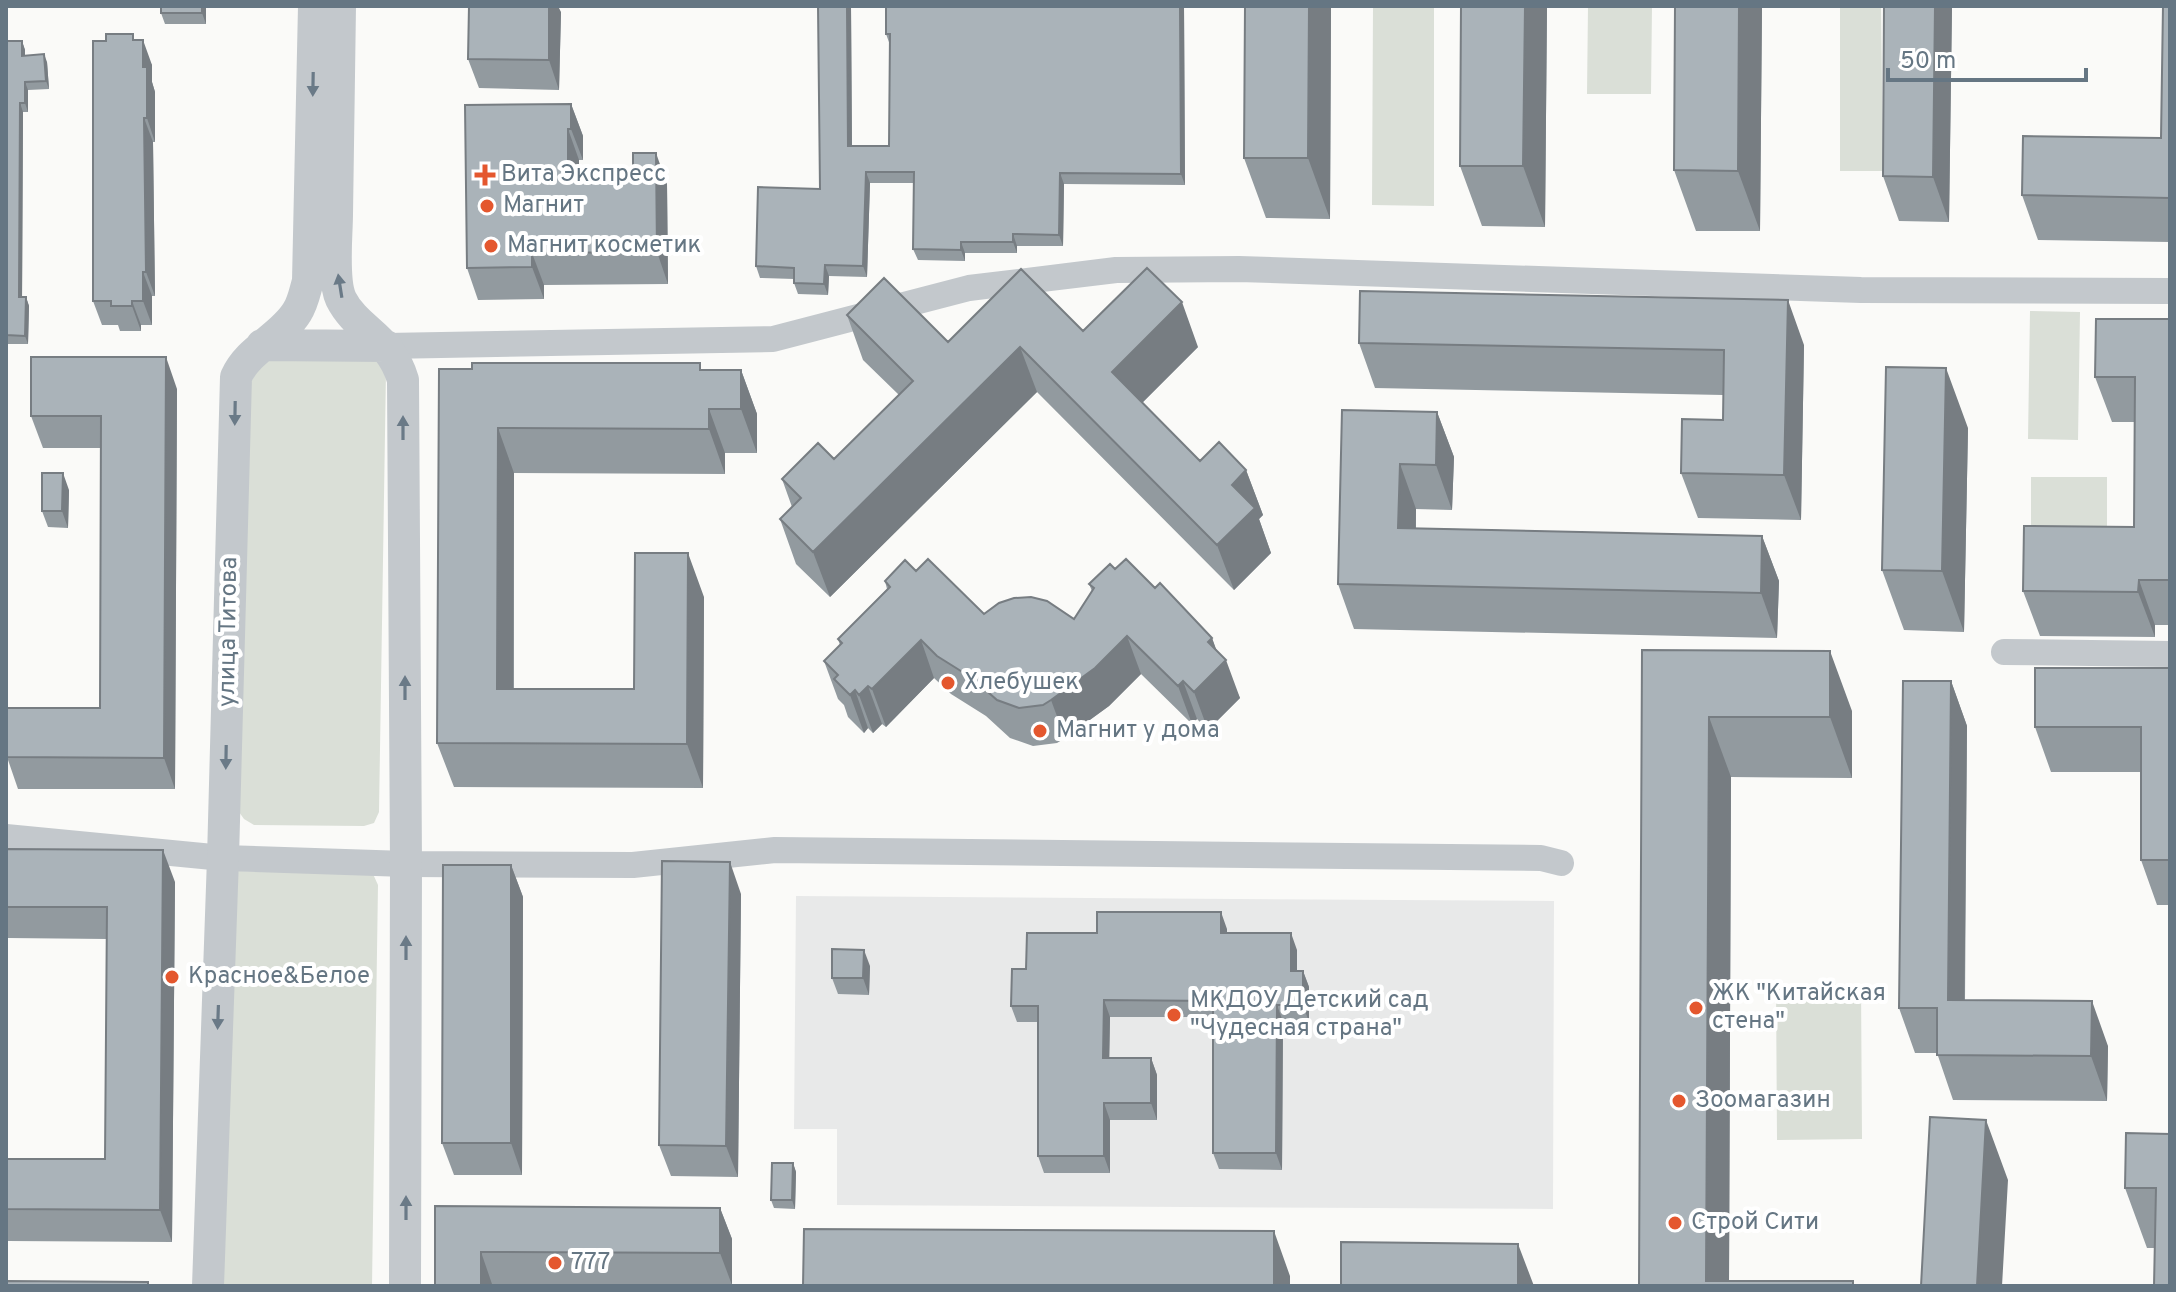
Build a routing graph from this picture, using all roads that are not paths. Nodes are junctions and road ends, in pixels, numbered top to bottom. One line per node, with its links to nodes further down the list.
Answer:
1 (314, 6): 4 (street, улица Титова, one-way to 4)
2 (340, 6): 5 (street, one-way to 2)
3 (2170, 291): 6 (street)
4 (262, 345): 5 (street); 11 (street, улица Титова, one-way to 11)
5 (386, 346): 6 (street); 7 (street)
6 (438, 347): 7 (street)
7 (403, 380): 13 (street, one-way to 7)
8 (2004, 652): 9 (street)
9 (2170, 654)
10 (6, 837): 11 (street)
11 (223, 858): 13 (street); 14 (street, улица Титова, one-way to 14)
12 (1561, 863): 13 (street)
13 (406, 864): 15 (street, one-way to 13)
14 (208, 1286)
15 (405, 1286)

